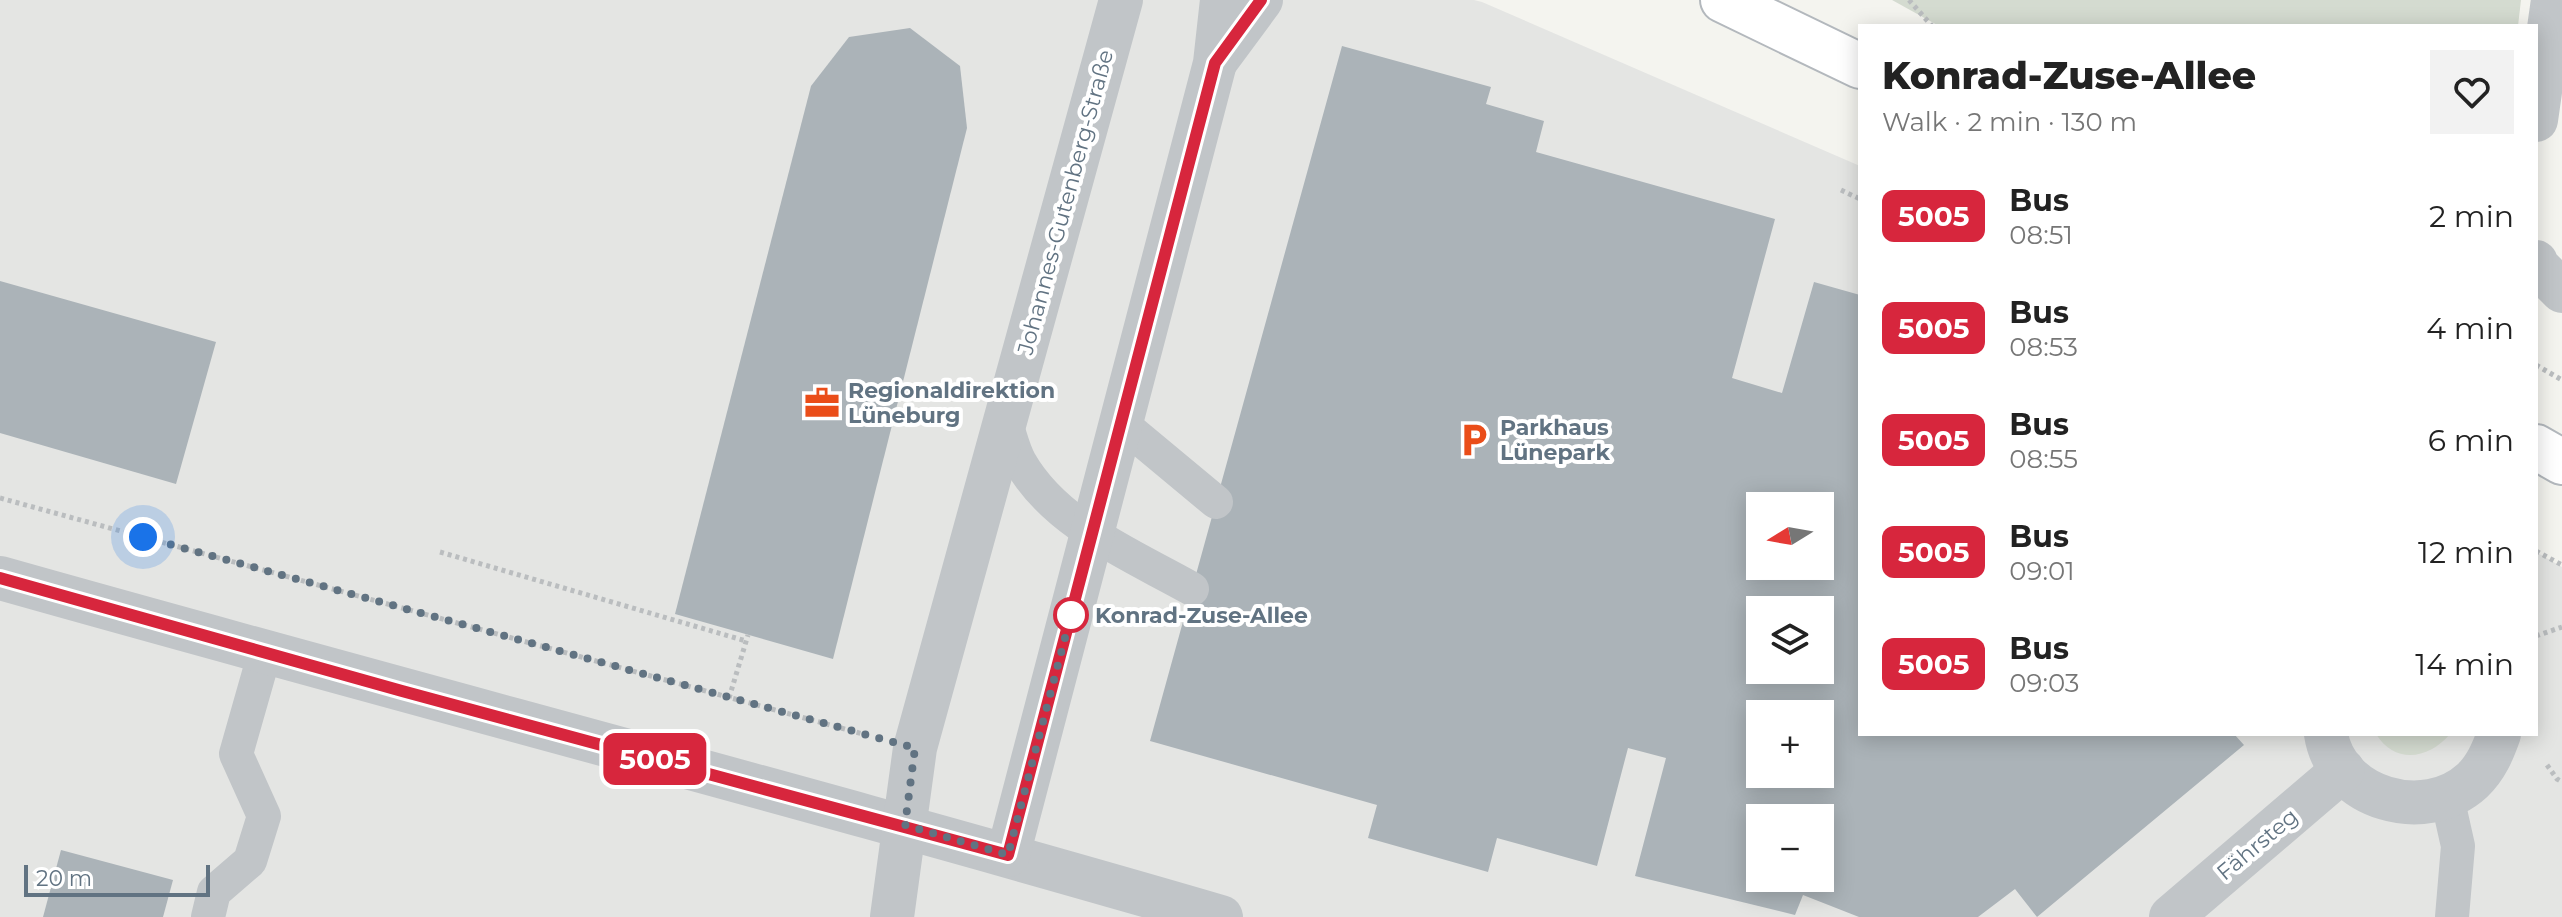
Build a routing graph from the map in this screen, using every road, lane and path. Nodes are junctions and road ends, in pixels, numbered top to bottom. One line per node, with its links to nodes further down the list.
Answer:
1 (1121, 0): 17 (street, Johannes-Gutenberg-Straße)
2 (1222, 0): 8 (street)
3 (1261, 0): 8 (street)
4 (1723, 0): 9 (main road)
5 (1909, 0): 7 (path)
6 (2553, 0): 10 (street)
7 (1930, 24)
8 (1215, 63): 18 (street)
9 (1858, 65)
10 (2538, 106)
11 (1841, 190): 12 (path)
12 (1858, 198)
13 (2538, 267): 14 (street)
14 (2562, 291)
15 (2538, 366): 16 (path)
16 (2562, 380)
17 (1005, 421): 23 (lane); 34 (street, Johannes-Gutenberg-Straße)
18 (1121, 423): 22 (lane); 23 (street)
19 (2538, 448): 20 (main road)
20 (2562, 462)
21 (0, 498): 32 (path)
22 (1216, 502)
23 (1093, 534): 28 (lane); 38 (street)
24 (440, 552): 32 (path)
25 (2538, 552): 26 (path)
26 (2562, 565)
27 (0, 578): 31 (street)
28 (1192, 589)
29 (2562, 627): 30 (path)
30 (2538, 635)
31 (265, 652): 37 (street); 39 (lane)
32 (729, 698): 34 (path)
33 (2498, 736): 36 (street, Fährsteg)
34 (915, 748): 37 (street, Johannes-Gutenberg-Straße)
35 (2335, 752): 36 (street, Fährsteg); 42 (street, Fährsteg)
36 (2447, 797): 43 (lane)
37 (905, 825): 38 (street); 40 (street, Johannes-Gutenberg-Straße)
38 (1008, 855): 41 (street)
39 (208, 917)
40 (892, 917)
41 (1221, 917)
42 (2171, 917)
43 (2452, 917)

